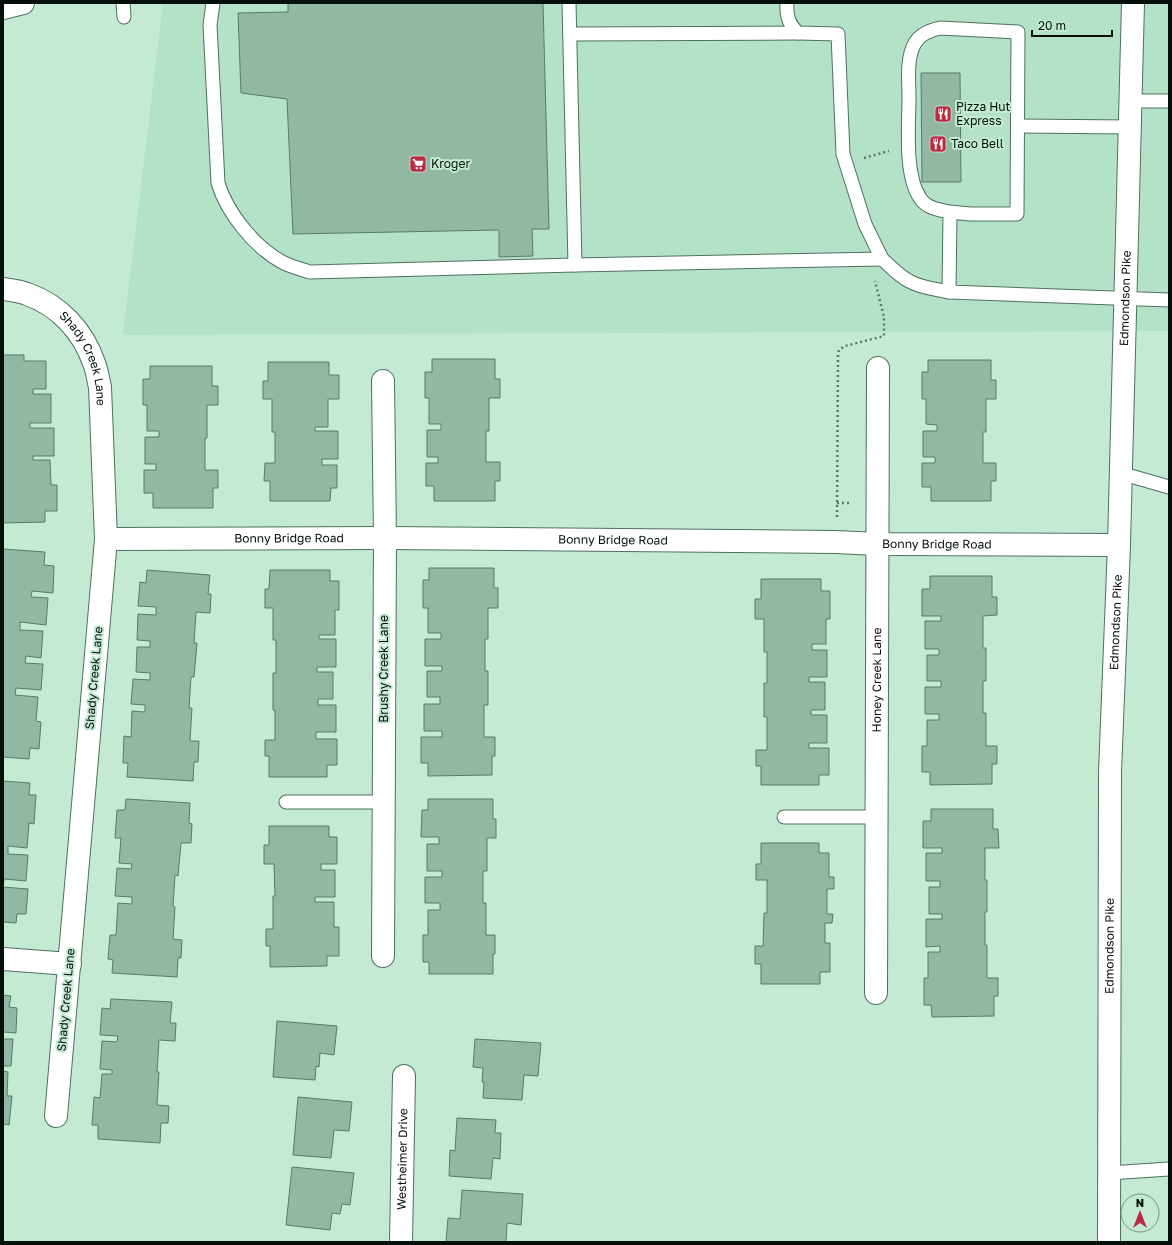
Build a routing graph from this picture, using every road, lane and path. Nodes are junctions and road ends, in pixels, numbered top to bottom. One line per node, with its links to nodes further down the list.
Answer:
1 (23, 3): 7 (street)
2 (123, 3): 8 (lane)
3 (213, 3): 19 (lane)
4 (569, 3): 10 (lane)
5 (786, 3): 9 (lane)
6 (1133, 3): 11 (street, Edmondson Pike)
7 (3, 8)
8 (124, 17)
9 (798, 33): 10 (lane); 16 (lane)
10 (570, 34): 19 (lane)
11 (1131, 101): 12 (lane); 14 (street, Edmondson Pike)
12 (1169, 101)
13 (1018, 126): 14 (lane); 15 (lane); 17 (lane)
14 (1130, 127): 22 (street, Edmondson Pike)
15 (908, 146): 16 (path); 17 (lane)
16 (845, 163): 18 (lane)
17 (950, 212): 21 (lane)
18 (882, 259): 19 (lane); 21 (lane)
19 (576, 265)
20 (3, 289): 29 (street, Shady Creek Lane)
21 (949, 292): 22 (lane)
22 (1126, 299): 23 (lane); 26 (street, Edmondson Pike)
23 (1169, 300)
24 (878, 368): 30 (street, Honey Creek Lane)
25 (383, 381): 28 (street, Brushy Creek Lane)
26 (1120, 473): 27 (lane); 31 (street, Edmondson Pike)
27 (1169, 487)
28 (385, 538): 29 (street, Bonny Bridge Road); 30 (street, Bonny Bridge Road); 33 (street, Brushy Creek Lane)
29 (106, 539): 38 (street, Shady Creek Lane)
30 (877, 544): 31 (street, Bonny Bridge Road); 35 (street, Honey Creek Lane)
31 (1119, 545): 43 (street, Edmondson Pike)
32 (286, 802): 33 (lane)
33 (384, 802): 36 (street, Brushy Creek Lane)
34 (784, 817): 35 (lane)
35 (877, 817): 39 (street, Honey Creek Lane)
36 (383, 956)
37 (3, 959): 38 (street)
38 (70, 964): 41 (street, Shady Creek Lane)
39 (876, 993)
40 (404, 1076): 44 (street, Westheimer Drive)
41 (56, 1116)
42 (1169, 1169): 43 (lane)
43 (1108, 1172): 45 (street, Edmondson Pike)
44 (401, 1242)
45 (1109, 1242)

